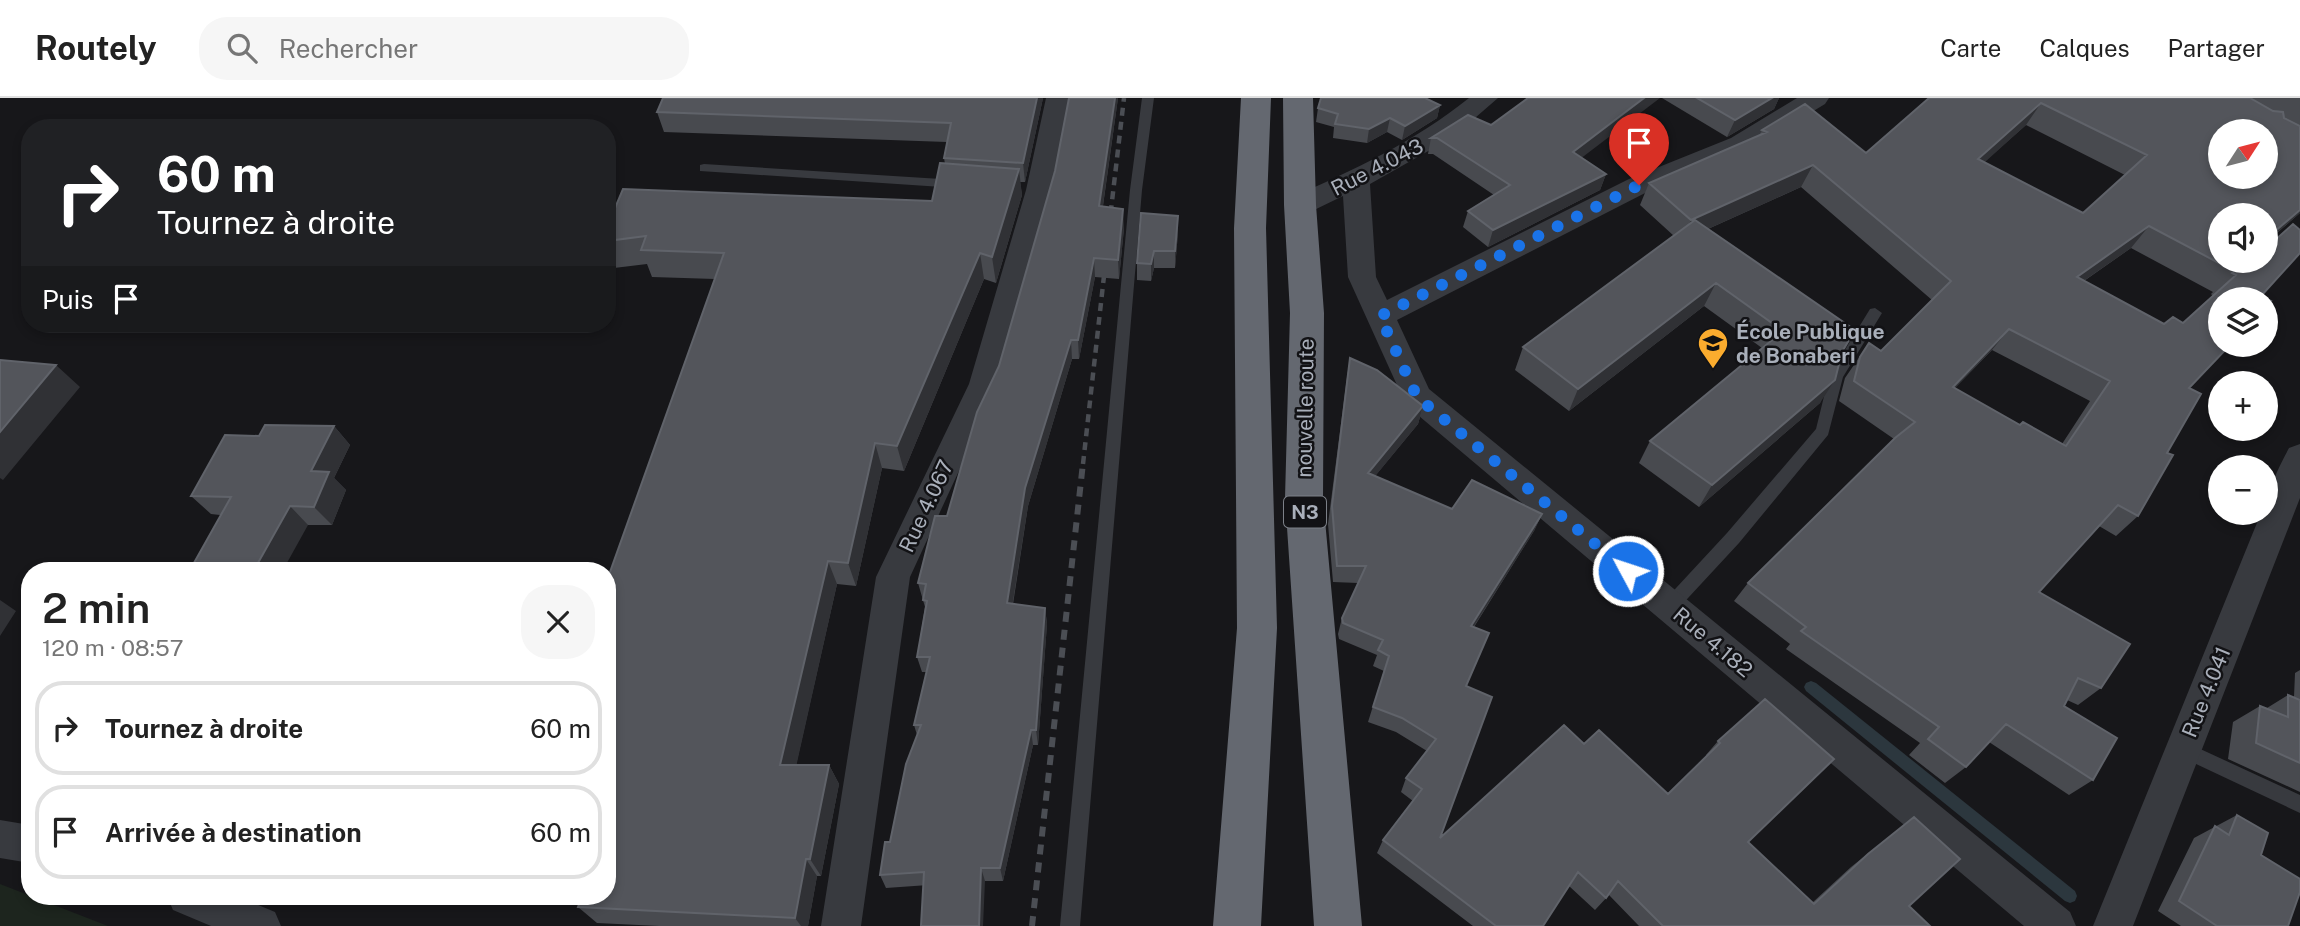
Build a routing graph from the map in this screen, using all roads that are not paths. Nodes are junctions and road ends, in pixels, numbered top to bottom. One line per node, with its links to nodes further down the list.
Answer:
1 (1059, 98): 21 (street, Rue 4.067)
2 (1148, 98): 22 (lane)
3 (1256, 98): 23 (highway, N3)
4 (1298, 98): 10 (highway, nouvelle route / N3)
5 (1485, 98): 8 (street, Rue 4.043)
6 (1816, 98): 12 (street)
7 (704, 167): 9 (lane)
8 (1356, 180): 10 (street, Rue 4.043); 12 (street, Rue 4.182)
9 (973, 186)
10 (1300, 205): 24 (highway, nouvelle route / N3)
11 (1875, 313): 14 (lane)
12 (1380, 316): 14 (street, Rue 4.182)
13 (2300, 457): 15 (street, Rue 4.041)
14 (1670, 606): 25 (street, Rue 4.182)
15 (2183, 749): 16 (lane); 26 (street, Rue 4.041)
16 (2300, 804)
17 (0, 839): 18 (street)
18 (21, 842)
19 (209, 905): 20 (street)
20 (261, 926)
21 (841, 926)
22 (1070, 926)
23 (1237, 926)
24 (1338, 926)
25 (2056, 926)
26 (2113, 926)

